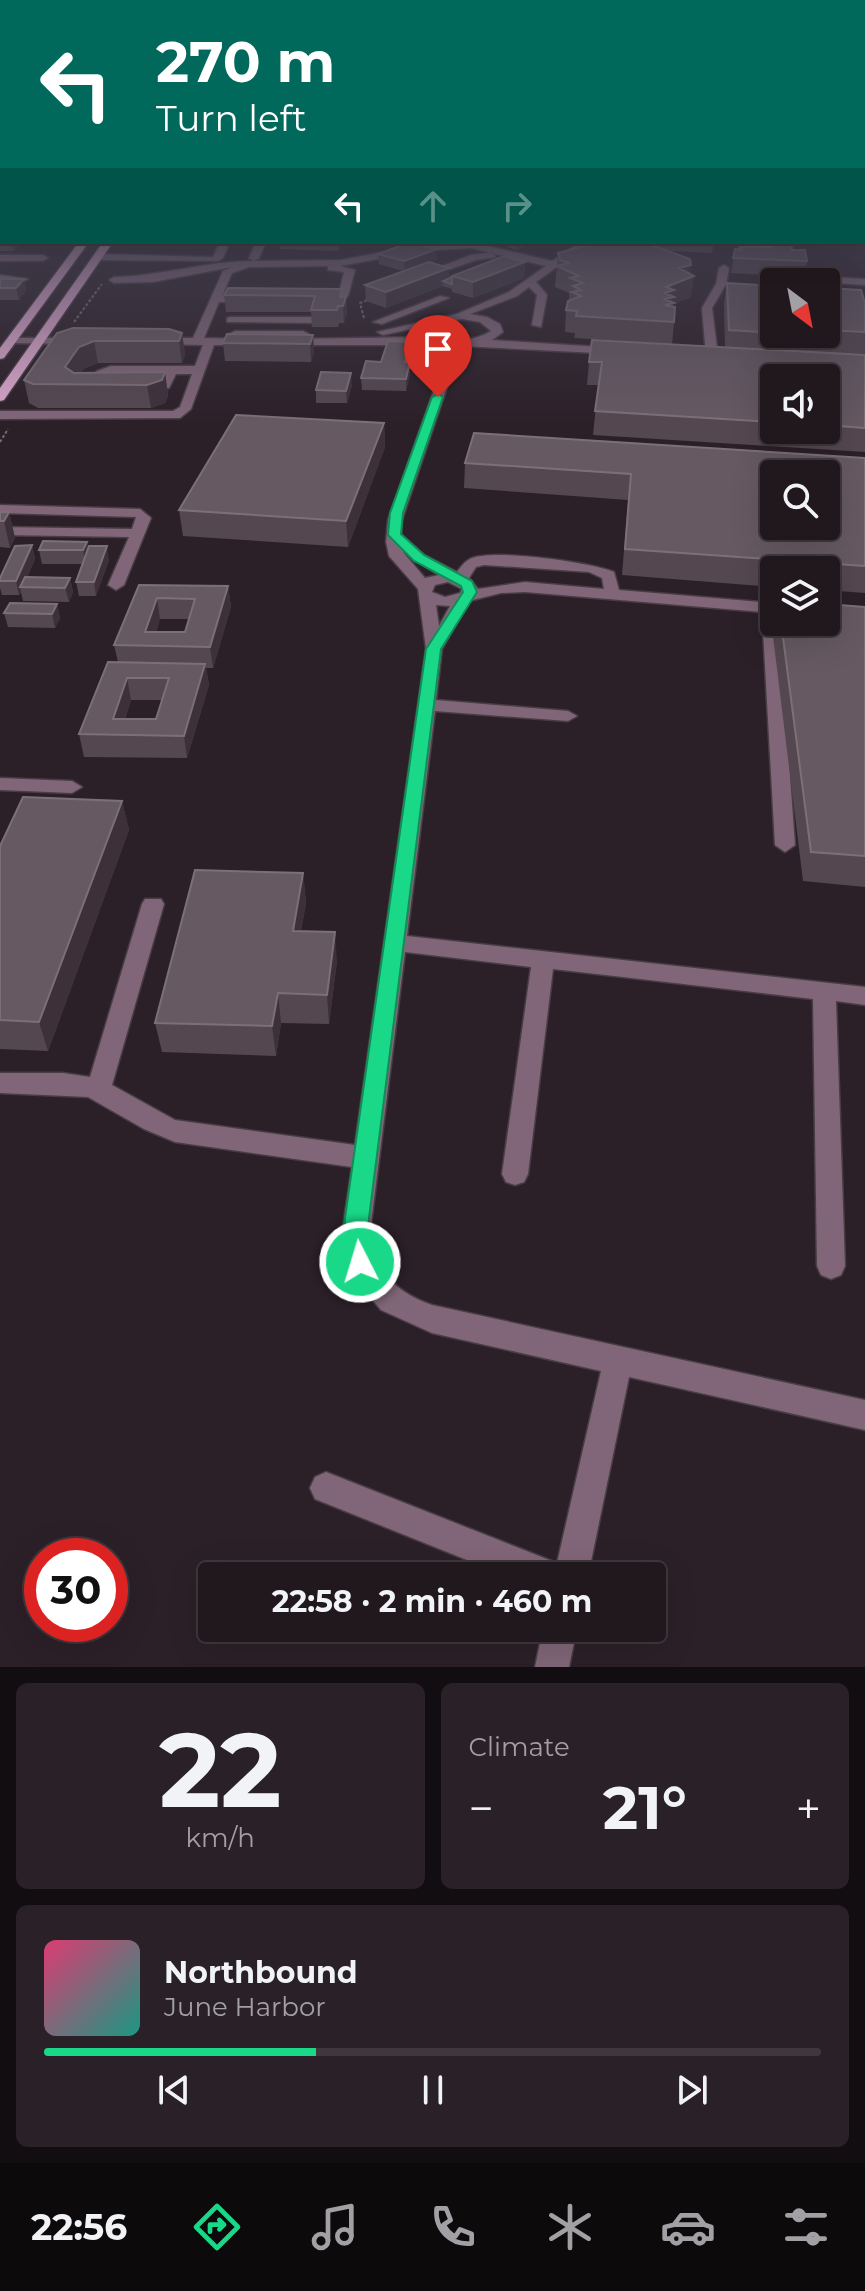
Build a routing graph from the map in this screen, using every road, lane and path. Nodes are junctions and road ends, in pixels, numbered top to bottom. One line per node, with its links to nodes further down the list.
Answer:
1 (65, 268): 33 (main road)
2 (89, 268): 34 (main road)
3 (211, 268): 12 (street)
4 (444, 268): 9 (street)
5 (483, 268): 8 (street)
6 (549, 268): 14 (street)
7 (724, 268): 44 (street)
8 (480, 269)
9 (427, 274)
10 (0, 278): 11 (street)
11 (23, 279)
12 (114, 280)
13 (840, 281): 15 (street)
14 (530, 282): 16 (street); 30 (street)
15 (865, 282)
16 (513, 294): 22 (street); 25 (street)
17 (374, 297): 29 (path)
18 (444, 298): 23 (street)
19 (216, 299): 20 (street); 21 (street); 37 (street)
20 (258, 299)
21 (301, 299)
22 (508, 306)
23 (417, 308): 25 (street); 29 (street)
24 (503, 318): 31 (street)
25 (444, 319): 31 (street); 32 (street); 38 (street)
26 (231, 320): 27 (street)
27 (278, 320): 28 (street); 32 (street)
28 (313, 320)
29 (378, 322)
30 (537, 325)
31 (497, 332): 39 (street); 40 (street)
32 (274, 334): 37 (street)
33 (15, 337): 34 (street); 43 (main road)
34 (40, 337): 35 (street); 48 (main road)
35 (87, 337)
36 (148, 338): 37 (street)
37 (202, 339): 38 (street); 46 (street)
38 (450, 341): 39 (street); 55 (street)
39 (473, 342): 40 (street)
40 (529, 346): 41 (street)
41 (635, 352)
42 (696, 355): 44 (street)
43 (0, 356)
44 (712, 356): 45 (street)
45 (727, 357)
46 (199, 370): 47 (street); 50 (street)
47 (170, 374): 47 (street)
48 (0, 397)
49 (0, 415): 50 (street)
50 (17, 415): 51 (path)
51 (0, 442)
52 (0, 509): 54 (street)
53 (0, 531): 54 (street)
54 (138, 533): 56 (street)
55 (395, 535): 57 (street); 58 (street)
56 (116, 585)
57 (462, 586): 58 (street); 58 (street); 59 (street); 59 (street); 62 (street)
58 (426, 591): 62 (street)
59 (612, 593): 60 (street)
60 (760, 607)
61 (774, 636): 67 (street)
62 (434, 649): 63 (street)
63 (426, 705): 64 (street); 69 (street)
64 (568, 716)
65 (0, 784): 66 (street)
66 (72, 787)
67 (785, 845)
68 (153, 904): 74 (street)
69 (394, 943): 70 (street); 75 (street)
70 (543, 960): 71 (street); 76 (street)
71 (824, 991): 72 (street); 77 (street)
72 (865, 996)
73 (0, 1083): 74 (street)
74 (98, 1090): 75 (street)
75 (365, 1158): 78 (street)
76 (515, 1174)
77 (831, 1266)
78 (618, 1359): 79 (street); 82 (street)
79 (865, 1415)
80 (326, 1488): 81 (street)
81 (514, 1562)
82 (574, 1562)
83 (557, 1642): 84 (street)
84 (552, 1667)

